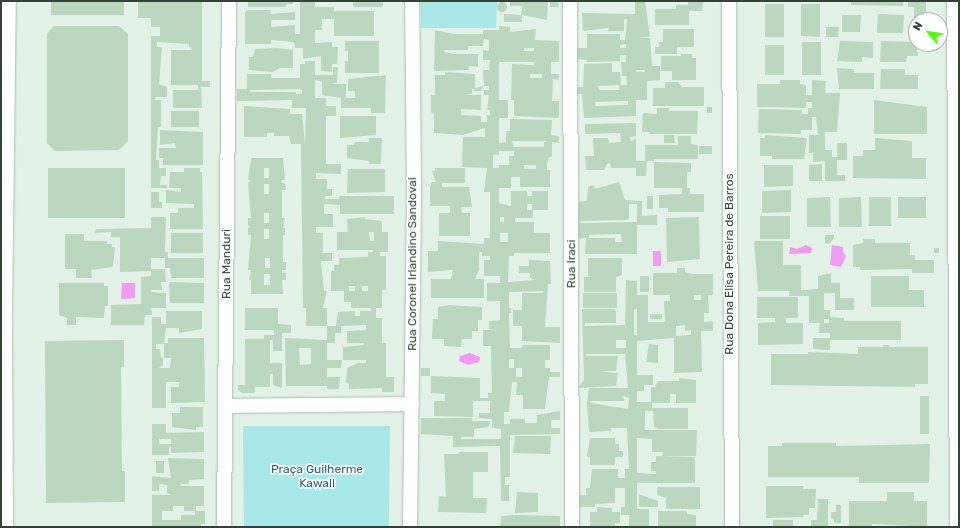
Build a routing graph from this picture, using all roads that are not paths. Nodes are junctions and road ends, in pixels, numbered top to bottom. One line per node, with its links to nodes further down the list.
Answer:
1 (7, 1): 8 (street)
2 (229, 1): 12 (street, Rua Manduri)
3 (412, 1): 11 (street, Rua Coronel Irlandino Sandoval)
4 (570, 1): 16 (street, Rua Iraci)
5 (729, 1): 17 (street, Rua Dona Elisa Pereira de Barros)
6 (954, 1): 7 (street)
7 (958, 254): 9 (street)
8 (2, 283): 10 (street)
9 (958, 352): 18 (street)
10 (2, 375): 13 (street)
11 (412, 404): 12 (street); 15 (street, Rua Coronel Irlandino Sandoval)
12 (226, 406): 14 (street, Rua Manduri)
13 (4, 527)
14 (224, 527)
15 (410, 527)
16 (572, 527)
17 (732, 527)
18 (958, 527)

